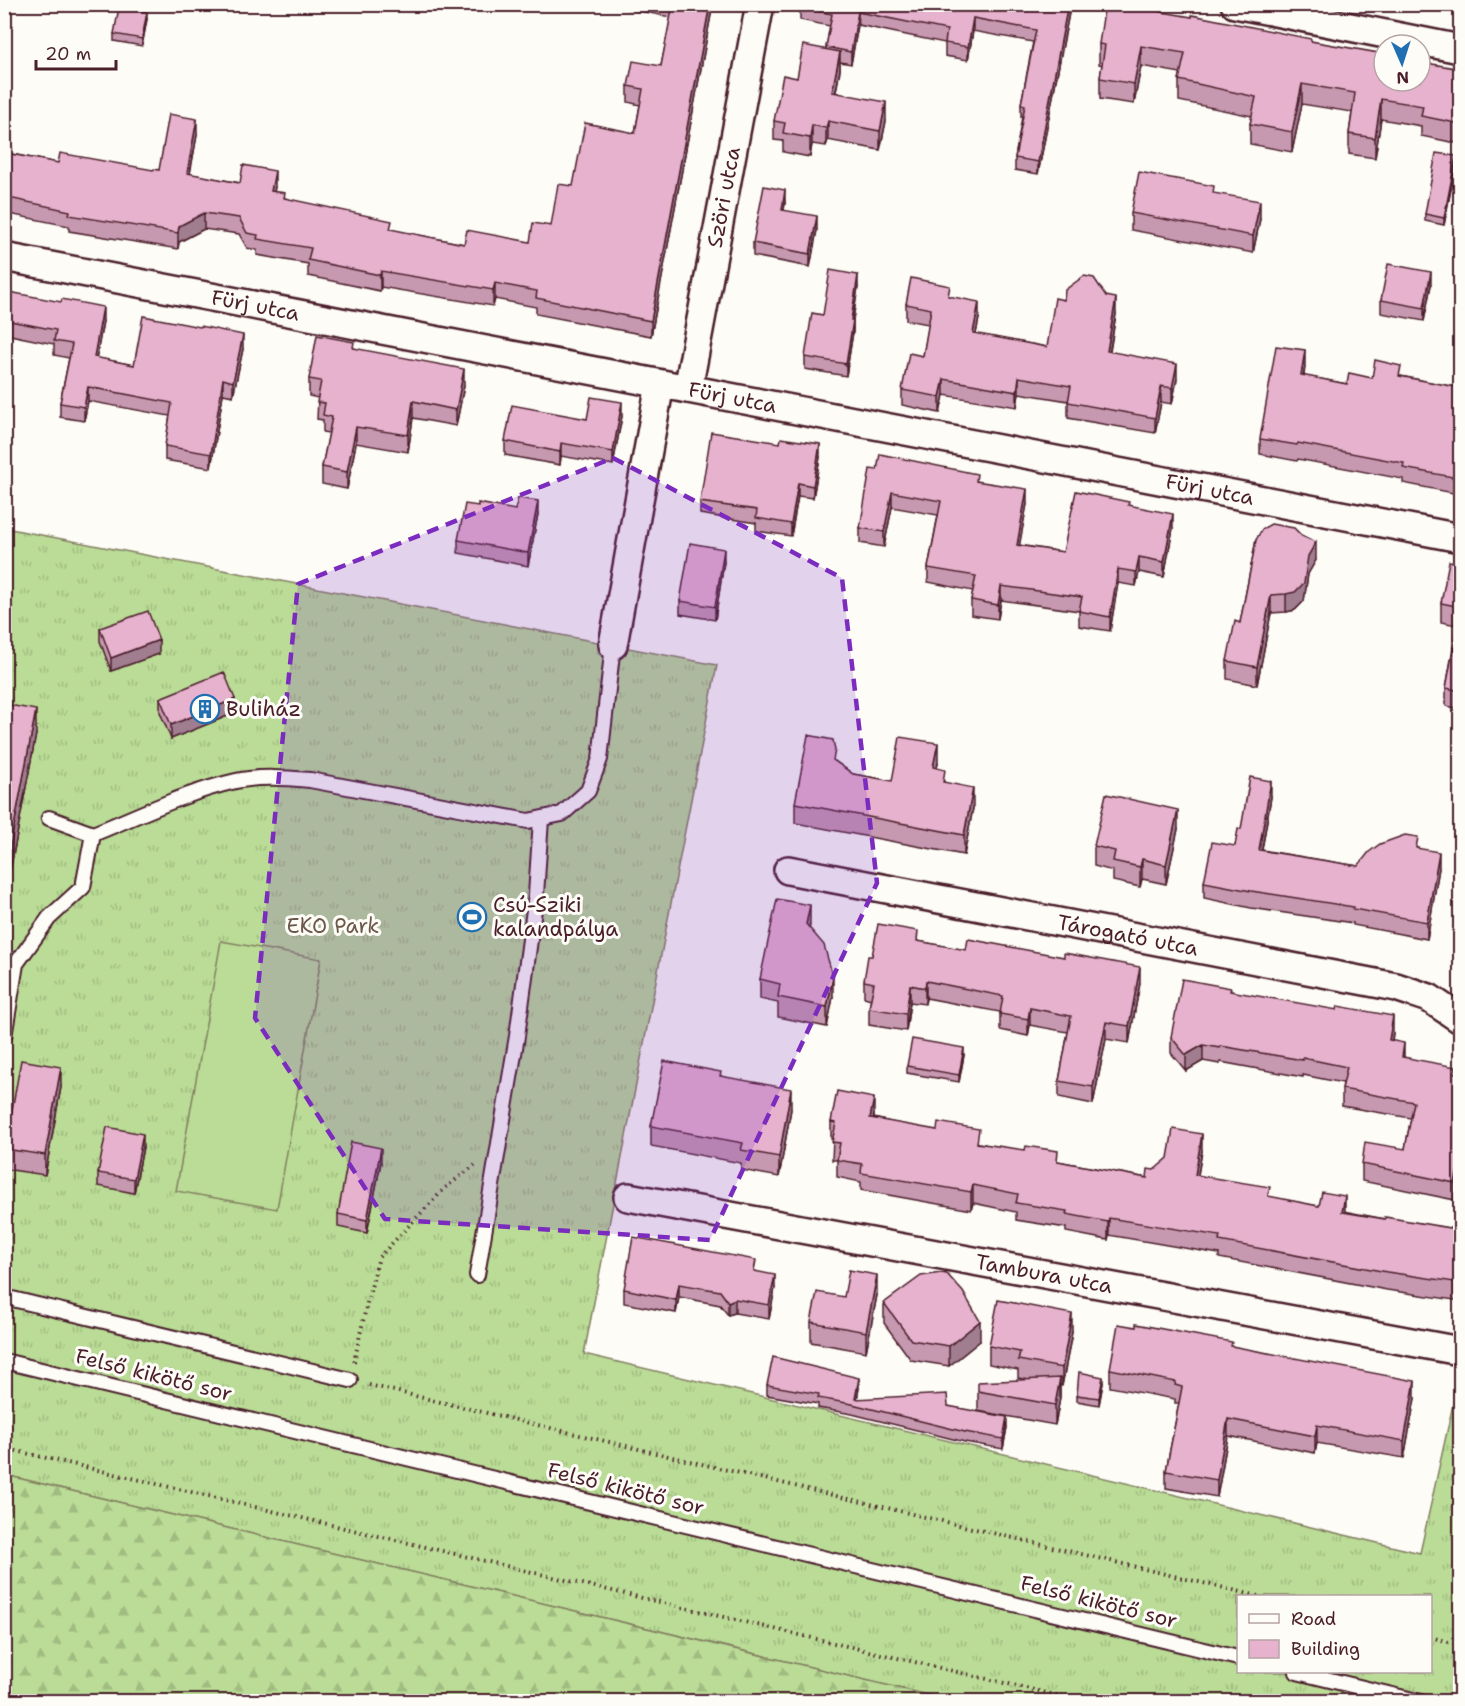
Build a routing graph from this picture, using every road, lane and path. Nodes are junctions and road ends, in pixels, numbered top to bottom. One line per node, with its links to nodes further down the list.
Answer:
1 (760, 4): 6 (street, Szöri utca)
2 (1235, 4): 3 (street)
3 (1461, 49)
4 (4, 257): 5 (street, Fürj utca)
5 (660, 384): 6 (street, Fürj utca); 8 (street)
6 (688, 389): 7 (street, Fürj utca)
7 (1461, 538)
8 (614, 645): 10 (lane)
9 (49, 818): 11 (lane)
10 (541, 819): 11 (lane); 16 (lane)
11 (93, 834): 13 (lane)
12 (788, 870): 14 (street, Tárogató utca)
13 (9, 985): 15 (lane)
14 (1461, 1019)
15 (4, 1037)
16 (499, 1146): 18 (lane); 22 (path)
17 (628, 1197): 20 (street, Tambura utca)
18 (477, 1275)
19 (4, 1297): 22 (lane)
20 (1461, 1351)
21 (4, 1360): 27 (lane, Felső kikötő sor)
22 (350, 1380): 24 (path)
23 (4, 1448): 29 (path)
24 (1254, 1595)
25 (1432, 1637): 26 (path)
26 (1461, 1645)
27 (1237, 1658)
28 (1305, 1673): 30 (lane)
29 (1085, 1701)
30 (1421, 1701)

